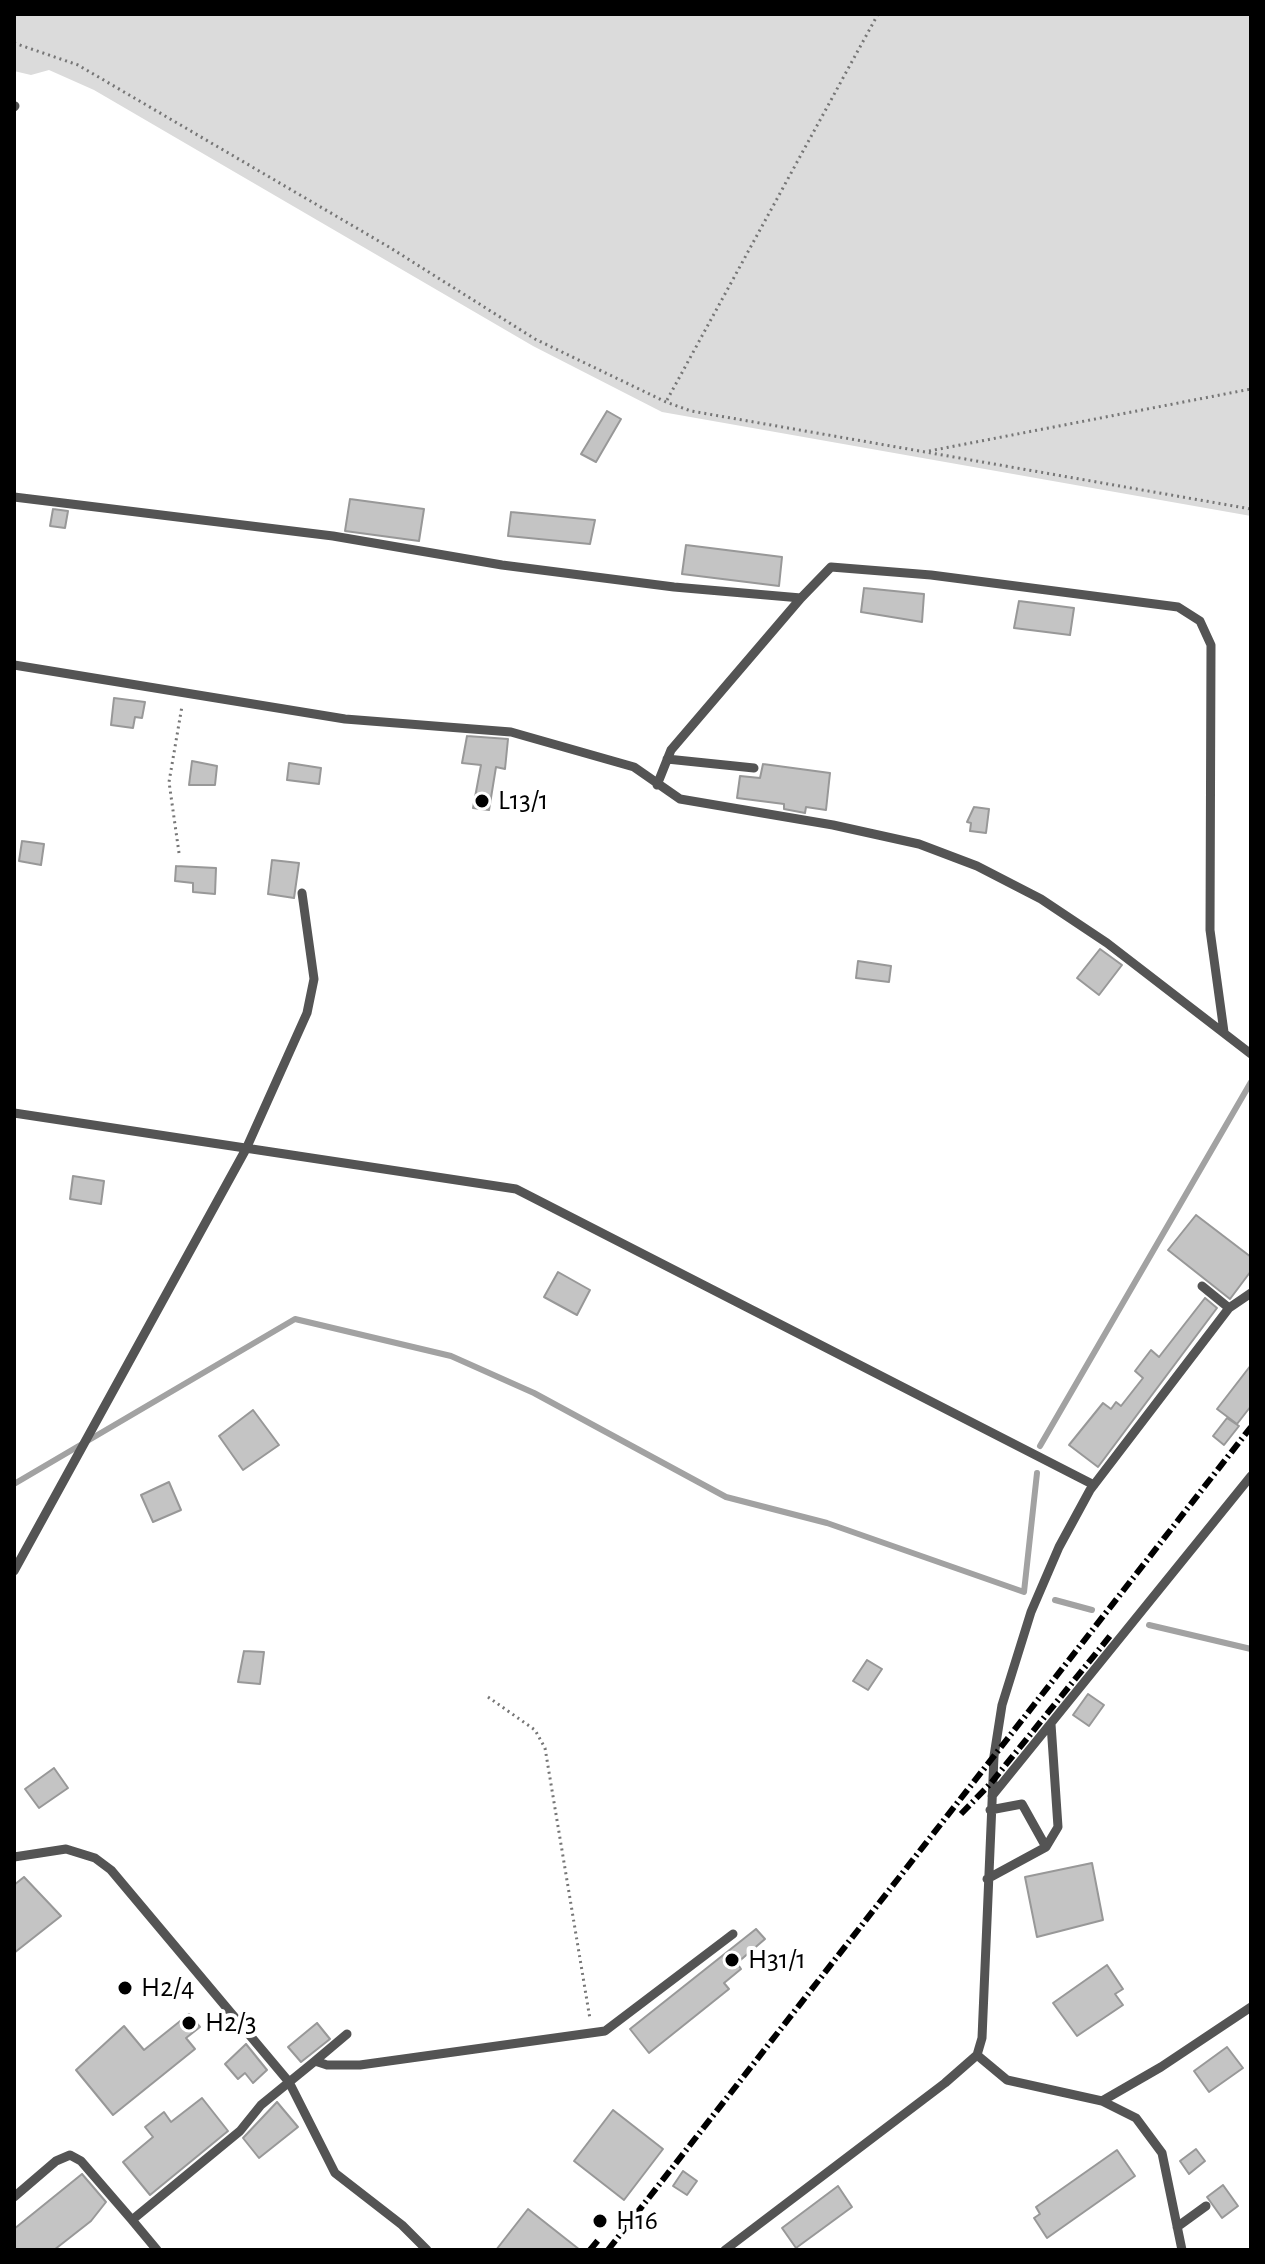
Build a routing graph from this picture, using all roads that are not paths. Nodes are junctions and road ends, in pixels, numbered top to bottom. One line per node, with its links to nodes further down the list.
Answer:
1 (14, 497): 2 (lane)
2 (801, 598): 4 (lane); 8 (lane)
3 (14, 665): 6 (lane)
4 (667, 759): 5 (lane); 6 (lane)
5 (754, 768)
6 (657, 785): 8 (lane)
7 (302, 893): 11 (lane)
8 (1224, 1032): 9 (lane)
9 (1251, 1054)
10 (14, 1113): 11 (lane)
11 (246, 1149): 16 (lane); 17 (lane)
12 (1202, 1286): 14 (lane)
13 (1251, 1293): 14 (lane)
14 (1229, 1308): 16 (lane)
15 (1251, 1476): 18 (lane)
16 (1094, 1485): 19 (lane)
17 (14, 1571)
18 (1051, 1724): 19 (lane); 21 (lane)
19 (990, 1798): 20 (lane)
20 (990, 1810): 21 (lane); 23 (lane)
21 (1046, 1847): 23 (lane)
22 (14, 1857): 29 (lane)
23 (987, 1879): 27 (lane)
24 (733, 1934): 28 (lane)
25 (1251, 2007): 30 (lane)
26 (347, 2034): 28 (lane)
27 (977, 2055): 30 (lane); 37 (lane)
28 (315, 2061): 29 (lane)
29 (289, 2082): 33 (lane); 36 (lane)
30 (1102, 2101): 34 (lane)
31 (14, 2197): 33 (lane)
32 (1206, 2206): 34 (lane)
33 (132, 2220): 35 (lane)
34 (1177, 2227): 38 (lane)
35 (157, 2250)
36 (427, 2250)
37 (725, 2250)
38 (1182, 2250)

